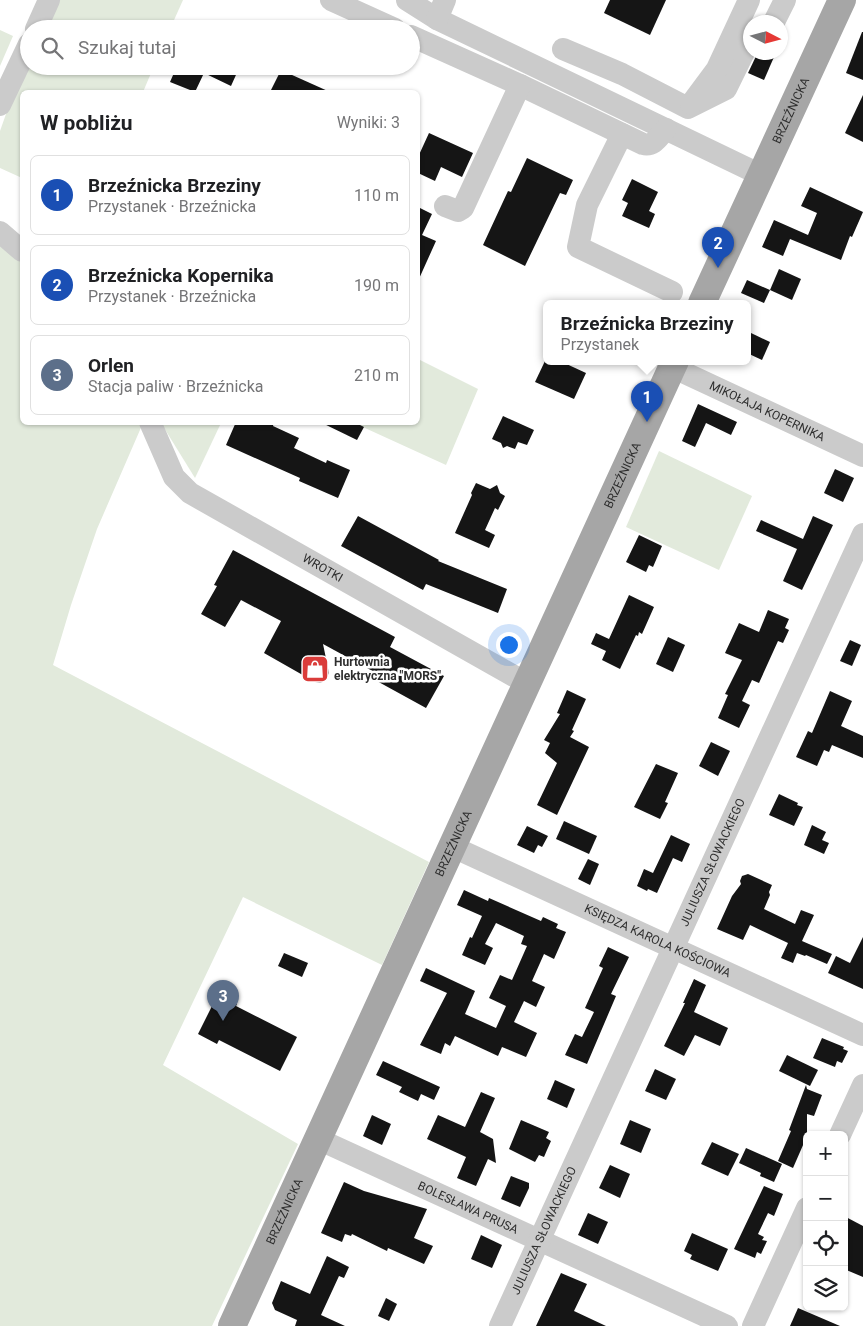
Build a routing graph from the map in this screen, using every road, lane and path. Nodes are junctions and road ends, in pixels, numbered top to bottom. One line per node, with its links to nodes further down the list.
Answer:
1 (49, 0): 9 (street)
2 (331, 0): 10 (street)
3 (407, 0): 7 (street)
4 (749, 0): 17 (street)
5 (785, 0): 8 (street)
6 (842, 0): 20 (main road, BRZEŹNICKA)
7 (441, 9): 18 (street)
8 (778, 15)
9 (40, 20)
10 (375, 20)
11 (420, 40): 15 (street)
12 (563, 49): 17 (street)
13 (743, 54): 17 (street)
14 (20, 63): 16 (street)
15 (520, 85): 19 (street); 21 (street)
16 (0, 105)
17 (688, 108): 18 (street)
18 (670, 131): 19 (street); 20 (street)
19 (622, 134): 24 (street)
20 (761, 175): 25 (main road, BRZEŹNICKA)
21 (444, 206)
22 (0, 232): 23 (street)
23 (20, 249)
24 (672, 292)
25 (703, 300)
26 (674, 365): 31 (main road, BRZEŹNICKA)
27 (676, 365): 29 (street, MIKOŁAJA KOPERNIKA)
28 (151, 425): 31 (street, WROTKI)
29 (863, 456)
30 (863, 534): 33 (street, JULIUSZA SŁOWACKIEGO)
31 (528, 684): 32 (main road, BRZEŹNICKA)
32 (453, 847): 33 (street, KSIĘDZA KAROLA KOŚCIOWA); 37 (main road, BRZEŹNICKA)
33 (674, 948): 34 (street, KSIĘDZA KAROLA KOŚCIOWA); 39 (street, JULIUSZA SŁOWACKIEGO)
34 (863, 1035)
35 (863, 1085): 36 (street)
36 (842, 1131)
37 (318, 1139): 39 (street, BOLESŁAWA PRUSA); 40 (main road, BRZEŹNICKA)
38 (803, 1217): 43 (street)
39 (539, 1240): 41 (street, JULIUSZA SŁOWACKIEGO); 42 (street, BOLESŁAWA PRUSA)
40 (232, 1326)
41 (500, 1326)
42 (727, 1326)
43 (752, 1326)

